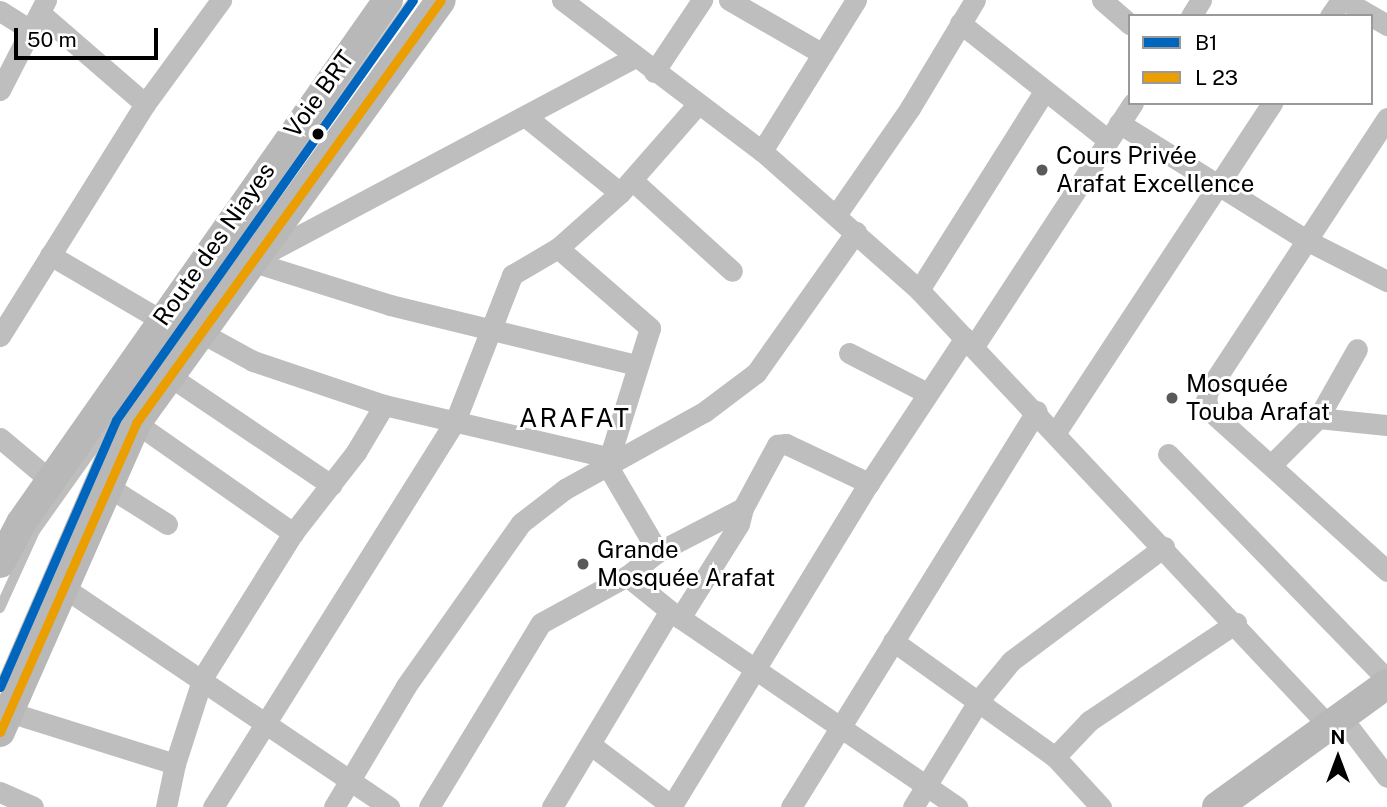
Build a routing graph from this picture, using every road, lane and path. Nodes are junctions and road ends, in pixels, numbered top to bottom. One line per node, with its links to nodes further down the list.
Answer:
1 (413, 0): 55 (lane, Voie BRT)
2 (441, 0): 37 (main road, Route des Niayes)
3 (562, 0): 18 (street)
4 (702, 0): 19 (street)
5 (729, 0): 17 (street)
6 (856, 0): 17 (street)
7 (975, 0): 16 (street)
8 (1102, 0): 15 (street)
9 (1342, 0): 13 (street)
10 (381, 3): 41 (main road, Route des Niayes)
11 (209, 4): 22 (street)
12 (0, 11): 14 (street)
13 (1367, 14)
14 (39, 15): 20 (street); 22 (street)
15 (1128, 22)
16 (960, 23): 21 (street); 32 (street)
17 (823, 54): 29 (street)
18 (634, 58): 19 (street); 26 (street)
19 (654, 72): 23 (street)
20 (0, 90)
21 (1045, 90): 28 (street); 40 (street)
22 (145, 103): 36 (street)
23 (697, 105): 29 (street); 31 (street)
24 (1132, 105): 28 (street)
25 (1271, 105): 30 (street)
26 (525, 116): 31 (street); 37 (street)
27 (1387, 118): 34 (street)
28 (1114, 132): 30 (street); 45 (street)
29 (762, 151): 32 (street)
30 (1219, 185): 34 (street); 57 (street)
31 (626, 186): 35 (street); 38 (street)
32 (836, 215): 33 (street)
33 (856, 232): 40 (street); 60 (street)
34 (1308, 241): 39 (street); 61 (street)
35 (558, 247): 42 (street); 48 (street)
36 (50, 256): 41 (street); 44 (street)
37 (250, 261): 42 (street); 43 (main road, Route des Niayes)
38 (732, 271)
39 (1387, 281)
40 (919, 290): 45 (street)
41 (160, 320): 62 (main road, Route des Niayes)
42 (489, 330): 48 (street); 54 (street)
43 (200, 332): 49 (main road, Route des Niayes); 51 (street)
44 (0, 336)
45 (970, 342): 50 (street); 52 (street)
46 (1357, 349): 53 (street)
47 (849, 352): 50 (street)
48 (636, 365): 60 (street)
49 (168, 375): 55 (main road, Route des Niayes); 64 (street)
50 (927, 393): 63 (street)
51 (384, 405): 54 (street); 64 (street)
52 (1037, 411): 57 (street); 79 (street)
53 (1318, 418): 56 (street); 61 (street)
54 (456, 419): 60 (street); 85 (street)
55 (126, 421): 65 (main road, Route des Niayes); 68 (street); 76 (lane, Voie BRT); 84 (lane, Voie BRT)
56 (1387, 425)
57 (1056, 432): 69 (street)
58 (0, 438): 62 (street)
59 (1168, 454): 82 (street)
60 (607, 461): 71 (street); 92 (street)
61 (1273, 463): 70 (street)
62 (51, 481): 72 (main road, Route des Niayes)
63 (869, 483): 66 (street); 80 (street)
64 (331, 485): 68 (street)
65 (107, 486): 67 (street); 75 (main road, Route des Niayes)
66 (743, 508): 71 (street); 77 (street)
67 (167, 524)
68 (293, 533): 81 (street)
69 (1164, 547): 78 (street); 83 (street)
70 (1379, 549): 73 (street)
71 (658, 552): 74 (street)
72 (1, 557)
73 (1387, 571)
74 (627, 576): 77 (street); 101 (street)
75 (66, 589): 81 (street); 84 (main road, Route des Niayes)
76 (0, 608)
77 (675, 614): 80 (street); 88 (street)
78 (1236, 623): 86 (street); 89 (street)
79 (893, 642): 83 (street); 87 (street)
80 (755, 667): 87 (street); 103 (street)
81 (203, 677): 85 (street); 90 (street)
82 (1387, 681): 86 (main road)
83 (979, 700): 89 (street); 93 (street)
84 (3, 711): 90 (street)
85 (265, 722): 92 (street); 98 (street)
86 (1336, 722): 91 (street); 95 (main road)
87 (842, 724): 93 (street); 104 (street)
88 (591, 745): 102 (street); 103 (street)
89 (1055, 757): 107 (street)
90 (175, 764): 97 (street)
91 (1387, 777)
92 (349, 781): 99 (street); 100 (street)
93 (925, 785): 105 (street); 106 (street)
94 (0, 792): 96 (street)
95 (1237, 802)
96 (33, 807)
97 (166, 807)
98 (213, 807)
99 (334, 807)
100 (389, 807)
101 (429, 807)
102 (552, 807)
103 (672, 807)
104 (791, 807)
105 (913, 807)
106 (957, 807)
107 (1101, 807)

